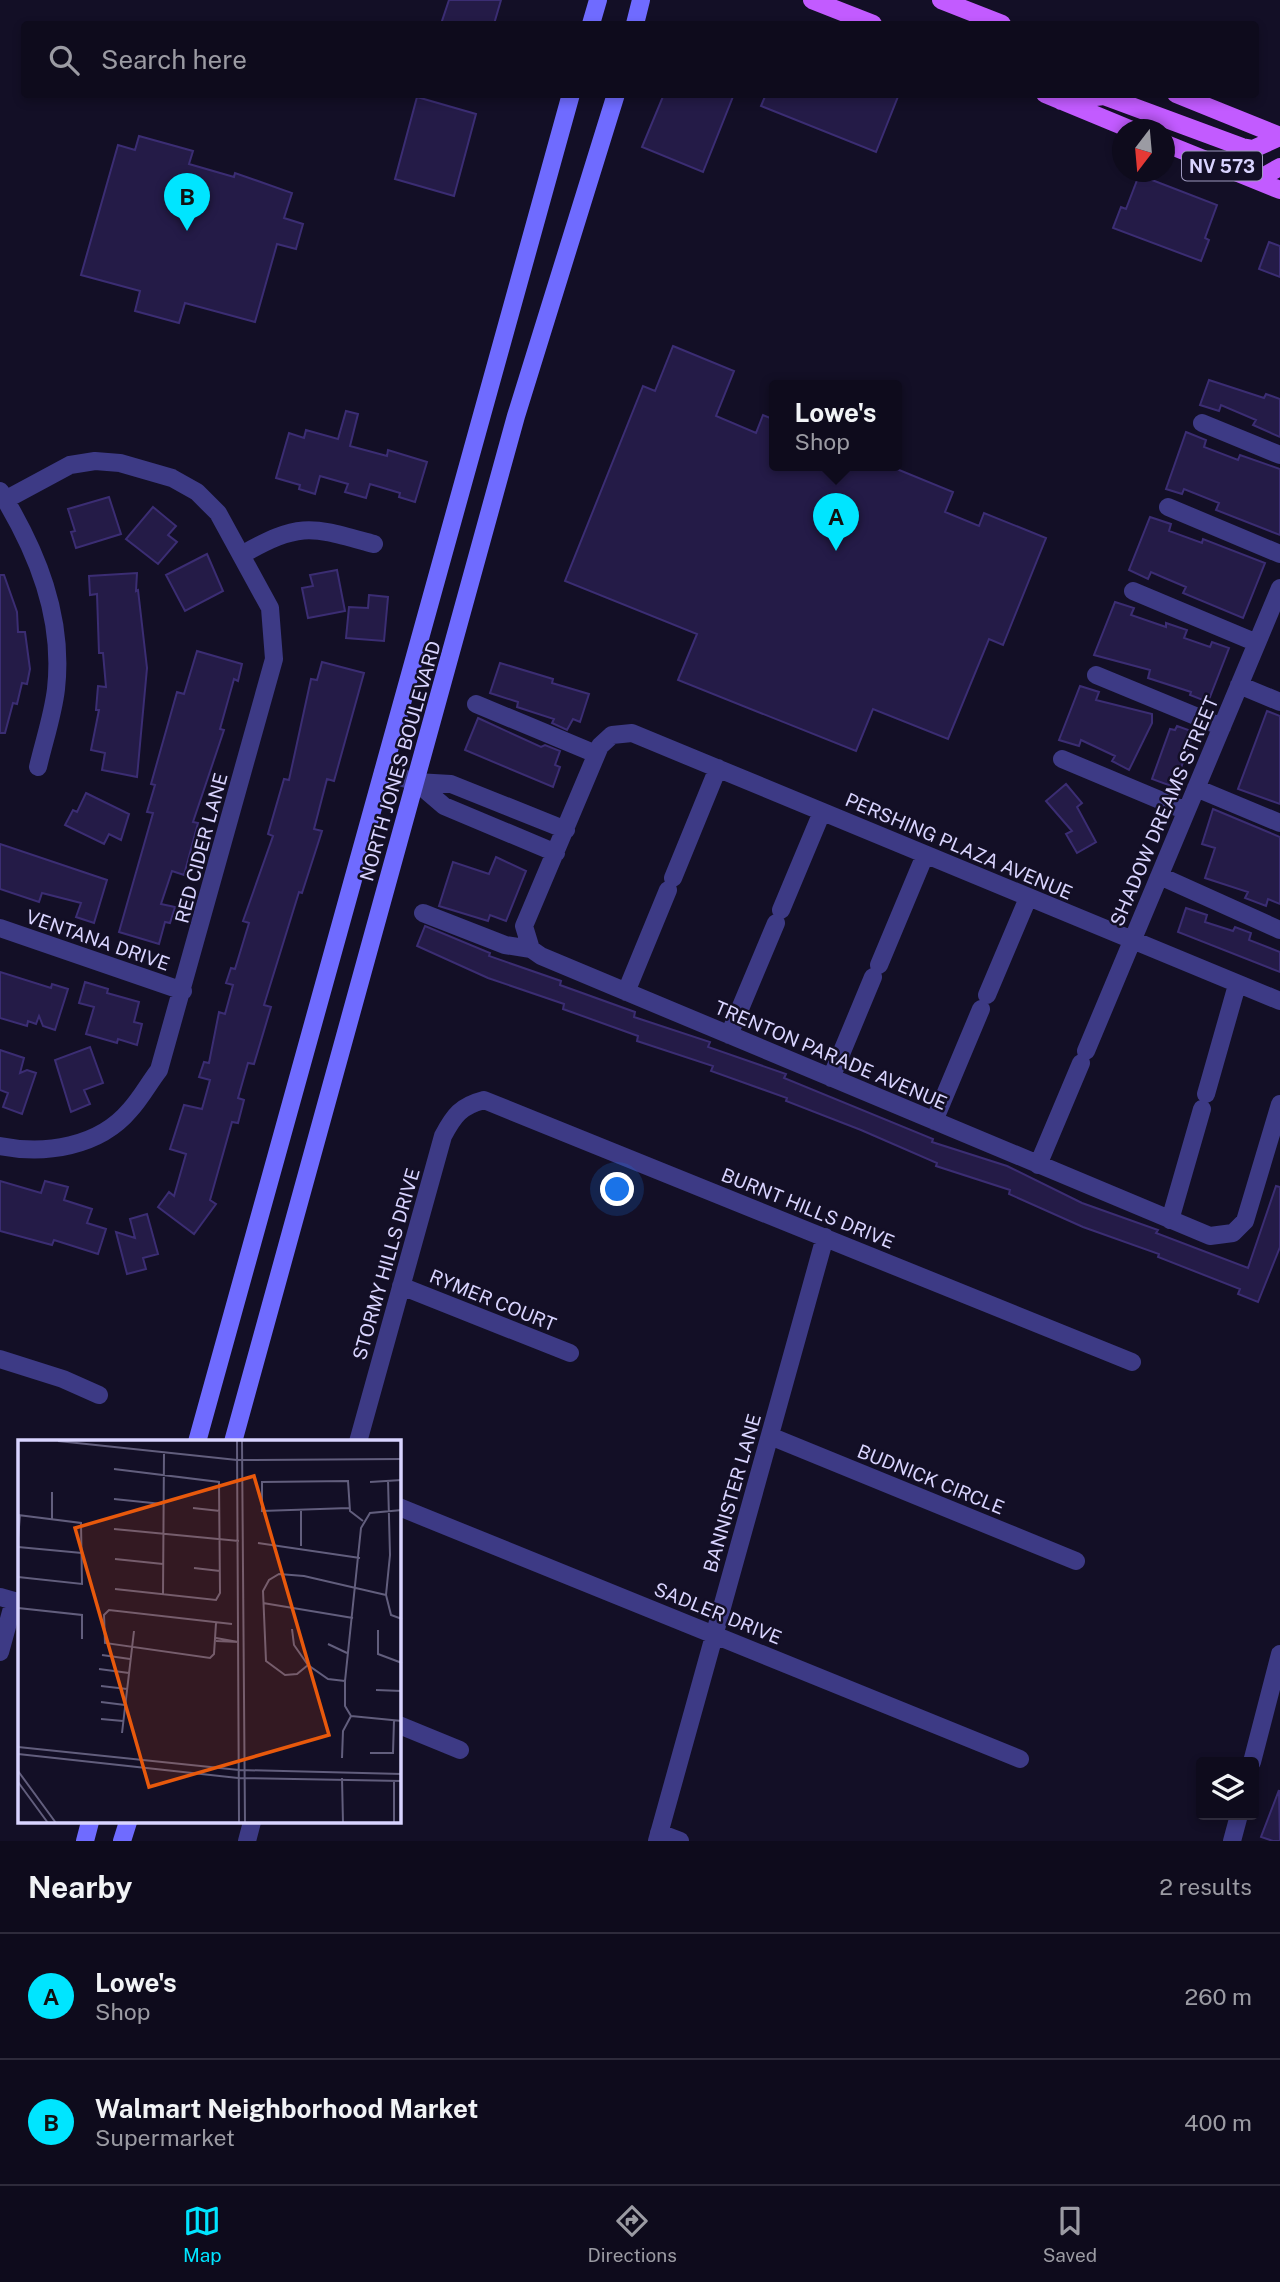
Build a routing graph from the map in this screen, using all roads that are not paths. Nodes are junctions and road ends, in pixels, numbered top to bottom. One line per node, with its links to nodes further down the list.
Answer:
1 (598, 0): 5 (main road)
2 (641, 0): 6 (main road)
3 (812, 0): 7 (main road)
4 (941, 0): 8 (main road)
5 (592, 21)
6 (636, 21)
7 (865, 21)
8 (994, 21)
9 (570, 98): 20 (main road, NORTH JONES BOULEVARD)
10 (615, 98): 21 (main road, NORTH JONES BOULEVARD)
11 (1053, 98): 14 (main road)
12 (1109, 98): 15 (main road)
13 (1186, 98): 15 (main road, NV 573)
14 (1112, 122)
15 (1280, 137)
16 (1175, 147): 18 (main road, NV 573)
17 (1280, 167): 18 (main road)
18 (1257, 180): 19 (main road, NV 573)
19 (1280, 190)
20 (484, 406): 21 (main road); 41 (main road, NORTH JONES BOULEVARD)
21 (516, 416): 42 (main road, NORTH JONES BOULEVARD)
22 (1202, 423): 23 (street)
23 (1280, 455)
24 (3, 495): 27 (street, RED CIDER LANE); 39 (street)
25 (1168, 507): 28 (street)
26 (374, 544): 27 (street)
27 (243, 554): 58 (street, RED CIDER LANE)
28 (1280, 554)
29 (1280, 588): 31 (street, SHADOW DREAMS STREET)
30 (1133, 591): 31 (street)
31 (1257, 643): 33 (street, SHADOW DREAMS STREET)
32 (1096, 674): 36 (street)
33 (1239, 685): 34 (street); 36 (street, SHADOW DREAMS STREET)
34 (1280, 702)
35 (476, 704): 37 (street)
36 (1222, 727): 43 (street, SHADOW DREAMS STREET)
37 (596, 754): 40 (street, PERSHING PLAZA AVENUE); 47 (street)
38 (1062, 759): 44 (street)
39 (38, 767)
40 (718, 768): 45 (street, PERSHING PLAZA AVENUE); 59 (street)
41 (383, 772): 42 (street); 76 (main road, NORTH JONES BOULEVARD)
42 (416, 782): 47 (street); 48 (street); 77 (main road, NORTH JONES BOULEVARD)
43 (1196, 788): 44 (street, SHADOW DREAMS STREET); 46 (street)
44 (1186, 811): 50 (street, SHADOW DREAMS STREET)
45 (822, 812): 49 (street, PERSHING PLAZA AVENUE); 61 (street)
46 (1280, 823)
47 (566, 830): 48 (street)
48 (556, 853): 56 (street)
49 (925, 855): 51 (street, PERSHING PLAZA AVENUE); 62 (street)
50 (1160, 876): 54 (street); 55 (street, SHADOW DREAMS STREET)
51 (1028, 898): 55 (street, PERSHING PLAZA AVENUE); 65 (street)
52 (424, 913): 56 (street, TRENTON PARADE AVENUE)
53 (0, 928): 58 (street, VENTANA DRIVE)
54 (1280, 930)
55 (1132, 942): 57 (street, PERSHING PLAZA AVENUE); 67 (street, SHADOW DREAMS STREET)
56 (531, 949): 59 (street, TRENTON PARADE AVENUE)
57 (1237, 985): 60 (street, PERSHING PLAZA AVENUE); 68 (street)
58 (183, 991): 66 (street, RED CIDER LANE)
59 (625, 992): 61 (street, TRENTON PARADE AVENUE)
60 (1280, 1001)
61 (729, 1035): 62 (street, TRENTON PARADE AVENUE)
62 (831, 1078): 65 (street, TRENTON PARADE AVENUE)
63 (1280, 1104): 68 (street, TRENTON PARADE AVENUE)
64 (467, 1105): 69 (street, BURNT HILLS DRIVE); 70 (street, STORMY HILLS DRIVE)
65 (934, 1121): 67 (street, TRENTON PARADE AVENUE)
66 (0, 1146)
67 (1038, 1165): 68 (street, TRENTON PARADE AVENUE)
68 (1170, 1220)
69 (825, 1237): 73 (street, BURNT HILLS DRIVE); 75 (street, BANNISTER LANE)
70 (401, 1286): 71 (street, RYMER COURT); 78 (street, STORMY HILLS DRIVE)
71 (570, 1353)
72 (0, 1359): 74 (street)
73 (1132, 1362)
74 (99, 1395)
75 (770, 1436): 80 (street, BUDNICK CIRCLE); 82 (street, BANNISTER LANE)
76 (199, 1440)
77 (234, 1440)
78 (359, 1440)
79 (401, 1508): 82 (street, SADLER DRIVE)
80 (1076, 1561)
81 (7, 1599): 83 (street)
82 (715, 1634): 88 (street, SADLER DRIVE); 93 (street, BANNISTER LANE)
83 (0, 1651)
84 (1279, 1659): 87 (street)
85 (401, 1726): 86 (street)
86 (460, 1750)
87 (1253, 1757)
88 (1020, 1759)
89 (1238, 1820): 98 (street)
90 (89, 1824): 94 (main road)
91 (127, 1824): 95 (main road)
92 (251, 1824): 96 (street)
93 (658, 1837): 97 (street)
94 (85, 1841)
95 (122, 1841)
96 (247, 1841)
97 (680, 1841)
98 (1233, 1841)

